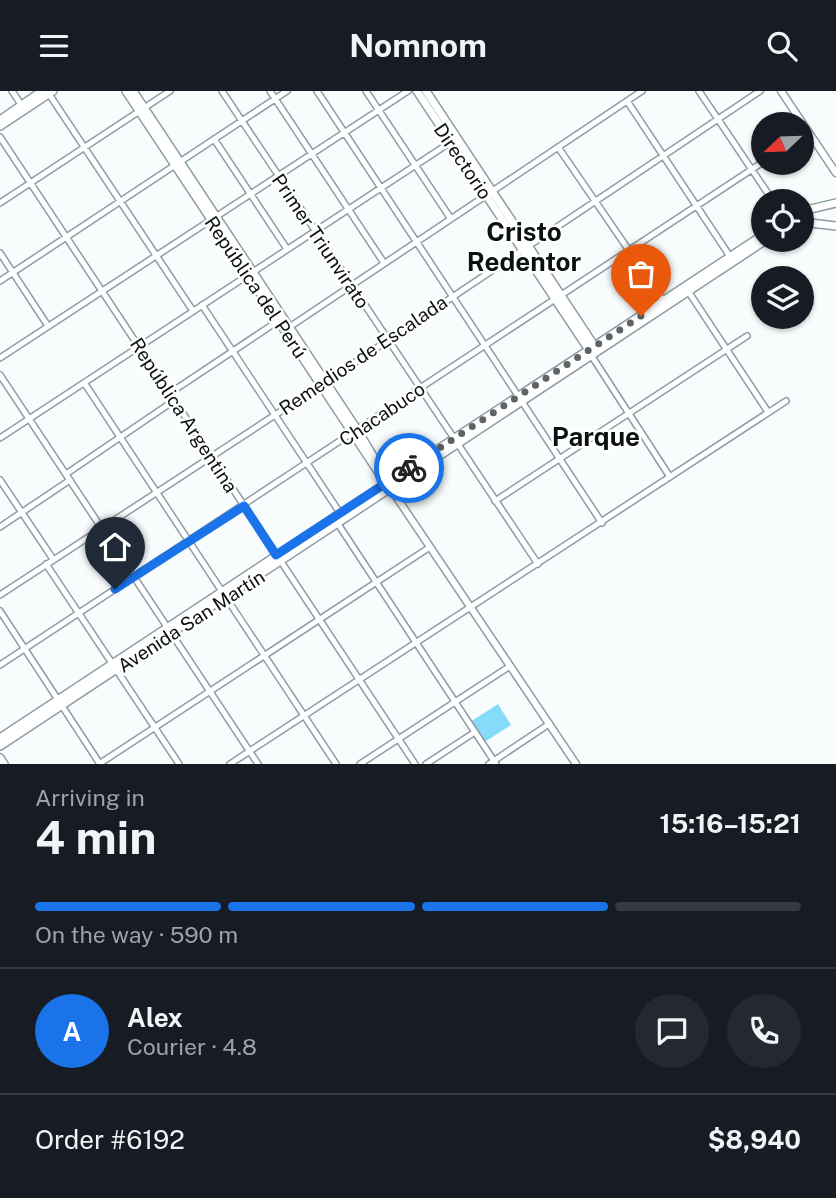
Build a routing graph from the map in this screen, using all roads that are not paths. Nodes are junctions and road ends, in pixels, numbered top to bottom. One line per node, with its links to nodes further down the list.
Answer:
1 (12, 91): 20 (street)
2 (126, 91): 21 (main road, República del Perú)
3 (133, 91): 21 (main road, República del Perú)
4 (170, 91): 21 (street)
5 (222, 91): 26 (street, Primer Triunvirato)
6 (270, 91): 18 (street)
7 (287, 91): 18 (street)
8 (317, 91): 28 (street)
9 (366, 91): 22 (street)
10 (408, 91): 22 (street)
11 (417, 91): 31 (main road, Directorio)
12 (426, 91): 31 (main road, Directorio)
13 (642, 91): 19 (street)
14 (699, 91): 24 (street)
15 (760, 91): 24 (street, Remedios de Escalada)
16 (781, 91): 23 (street)
17 (48, 92): 20 (main road); 34 (street)
18 (275, 99): 26 (street); 35 (street)
19 (627, 101): 33 (street); 36 (street)
20 (23, 108): 25 (main road); 27 (main road)
21 (142, 110): 34 (street); 37 (main road, República del Perú)
22 (378, 110): 28 (street); 38 (street)
23 (795, 112)
24 (718, 119): 36 (street, Remedios de Escalada); 39 (street)
25 (0, 120)
26 (242, 121): 30 (street); 42 (street, Primer Triunvirato)
27 (0, 126)
28 (345, 132): 35 (street); 44 (street)
29 (0, 137): 43 (street, República Argentina)
30 (214, 139): 37 (street); 45 (street)
31 (454, 140): 38 (street); 46 (main road, Directorio)
32 (814, 140): 41 (street)
33 (558, 147): 46 (street); 48 (street)
34 (84, 148): 43 (street); 47 (street)
35 (311, 154): 42 (street); 54 (street)
36 (663, 156): 48 (street, Remedios de Escalada); 52 (street)
37 (177, 164): 47 (street); 55 (main road, República del Perú)
38 (415, 166): 44 (street); 56 (street)
39 (751, 168)
40 (751, 170): 52 (street, Chacabuco)
41 (836, 173)
42 (278, 176): 45 (street); 60 (street, Primer Triunvirato)
43 (31, 183): 49 (street); 61 (street, República Argentina)
44 (381, 188): 54 (street); 62 (street)
45 (251, 193): 55 (street); 66 (street)
46 (490, 194): 56 (street); 64 (main road, Directorio)
47 (121, 201): 61 (street); 69 (street)
48 (595, 201): 64 (street, Remedios de Escalada); 67 (street)
49 (0, 203)
50 (836, 203): 51 (main road)
51 (825, 205): 53 (main road); 58 (main road)
52 (696, 206): 67 (street, Chacabuco); 70 (street)
53 (814, 208)
54 (348, 209): 60 (street); 71 (street)
55 (214, 219): 69 (street); 73 (main road, República del Perú)
56 (451, 219): 62 (street)
57 (814, 224): 58 (main road)
58 (825, 225): 59 (main road)
59 (836, 226)
60 (314, 231): 66 (street); 75 (street, Primer Triunvirato)
61 (68, 236): 72 (street); 76 (street, República Argentina)
62 (417, 242): 71 (street); 78 (street)
63 (751, 244): 70 (main road, Avenida San Martín)
64 (525, 247): 78 (street, Remedios de Escalada); 79 (main road, Directorio)
65 (751, 248): 70 (main road, Avenida San Martín)
66 (287, 249): 73 (street)
67 (628, 250): 79 (street, Chacabuco); 80 (street)
68 (0, 253): 72 (street)
69 (156, 256): 76 (street); 82 (street)
70 (731, 259): 77 (main road, Avenida San Martín); 80 (main road, Avenida San Martín)
71 (384, 263): 75 (street)
72 (13, 273): 74 (street); 84 (street)
73 (251, 273): 81 (street); 83 (main road, República del Perú)
74 (0, 281)
75 (351, 285): 85 (street); 87 (street, Primer Triunvirato)
76 (103, 290): 84 (street); 89 (street, República Argentina)
77 (688, 291): 80 (main road, Avenida San Martín); 90 (street)
78 (453, 295): 87 (street, Remedios de Escalada); 88 (street)
79 (558, 297): 88 (street, Chacabuco); 91 (main road, Directorio)
80 (665, 303): 91 (main road, Avenida San Martín)
81 (202, 305): 82 (street); 92 (street)
82 (192, 311): 89 (street)
83 (281, 319): 85 (main road, República del Perú); 92 (street)
84 (48, 326): 93 (street)
85 (287, 328): 96 (main road, República del Perú)
86 (747, 336): 90 (street)
87 (387, 340): 96 (street, Remedios de Escalada); 97 (street, Primer Triunvirato)
88 (485, 345): 97 (street, Chacabuco); 99 (street)
89 (139, 347): 95 (street); 98 (street, República Argentina)
90 (726, 349): 102 (street); 103 (street)
91 (593, 350): 99 (main road, Avenida San Martín); 102 (street, Directorio)
92 (232, 351): 98 (street); 104 (street)
93 (0, 358)
94 (0, 375): 105 (street)
95 (85, 383): 105 (street); 108 (street)
96 (324, 384): 104 (street, Remedios de Escalada); 106 (main road, República del Perú)
97 (419, 389): 106 (street, Chacabuco); 109 (street, Primer Triunvirato)
98 (170, 393): 100 (street, República Argentina)
99 (521, 398): 109 (main road, Avenida San Martín); 111 (street)
100 (175, 400): 108 (street); 110 (street, República Argentina)
101 (786, 401): 103 (street)
102 (628, 412): 111 (street); 114 (street, Directorio)
103 (768, 412): 114 (street)
104 (274, 415): 110 (street, Remedios de Escalada); 112 (street)
105 (29, 418): 107 (street); 113 (street)
106 (356, 432): 112 (street, Chacabuco); 116 (main road, República del Perú)
107 (1, 436)
108 (121, 437): 113 (street); 117 (street)
109 (455, 442): 116 (main road, Avenida San Martín); 118 (street, Primer Triunvirato)
110 (211, 456): 117 (street, Remedios de Escalada); 119 (street, República Argentina)
111 (561, 457): 118 (street); 122 (street)
112 (307, 465): 119 (street, Chacabuco); 121 (street)
113 (68, 477): 120 (street); 125 (street)
114 (670, 477): 122 (street)
115 (0, 479): 120 (street)
116 (390, 485): 121 (main road, Avenida San Martín); 123 (main road, Avenida San Martín); 127 (street, República del Perú)
117 (156, 490): 125 (street, Remedios de Escalada); 126 (street)
118 (495, 501): 131 (street, Primer Triunvirato)
119 (244, 506): 126 (street, Chacabuco); 129 (street, República Argentina)
120 (21, 512): 124 (street); 128 (street)
121 (340, 513): 123 (street); 129 (main road, Avenida San Martín)
122 (602, 523): 131 (street)
123 (338, 524): 129 (main road, Avenida San Martín); 133 (street)
124 (0, 527)
125 (101, 527): 128 (street, Remedios de Escalada); 132 (street)
126 (188, 541): 132 (street, Chacabuco); 135 (street)
127 (430, 547): 133 (street); 136 (street, República del Perú)
128 (53, 559): 130 (street, Remedios de Escalada)
129 (278, 559): 135 (main road, Avenida San Martín); 139 (street, República Argentina)
130 (46, 564): 134 (street, Remedios de Escalada); 138 (street)
131 (538, 564): 136 (street)
132 (134, 576): 138 (street, Chacabuco); 140 (street)
133 (377, 584): 139 (street); 141 (street)
134 (0, 595)
135 (224, 595): 140 (main road, Avenida San Martín); 143 (street)
136 (470, 606): 141 (street); 146 (street, República del Perú)
137 (0, 611): 142 (street)
138 (78, 613): 142 (street, Chacabuco); 145 (street)
139 (318, 619): 143 (street); 147 (street, República Argentina)
140 (169, 630): 145 (main road, Avenida San Martín); 148 (street)
141 (415, 642): 147 (street); 149 (street)
142 (24, 649): 144 (street, Chacabuco); 150 (street)
143 (263, 656): 148 (street); 151 (street)
144 (0, 666)
145 (114, 666): 150 (main road, Avenida San Martín); 153 (street)
146 (510, 666): 149 (street); 152 (street, República del Perú)
147 (358, 679): 151 (street); 156 (street, República Argentina)
148 (210, 691): 153 (street); 158 (street)
149 (454, 702): 154 (street); 156 (street)
150 (59, 703): 155 (main road, Avenida San Martín); 157 (main road, Avenida San Martín); 162 (street)
151 (303, 716): 158 (street); 166 (street)
152 (549, 724): 160 (street); 170 (street, República del Perú)
153 (155, 727): 162 (street); 163 (street)
154 (475, 732): 160 (street); 169 (street)
155 (0, 738)
156 (398, 739): 167 (street); 168 (street, República Argentina)
157 (0, 746)
158 (249, 751): 164 (street); 165 (street)
159 (0, 758): 161 (main road)
160 (493, 763)
161 (4, 764)
162 (100, 764)
163 (178, 764)
164 (230, 764)
165 (258, 764)
166 (336, 764)
167 (360, 764)
168 (415, 764)
169 (426, 764)
170 (576, 764)

